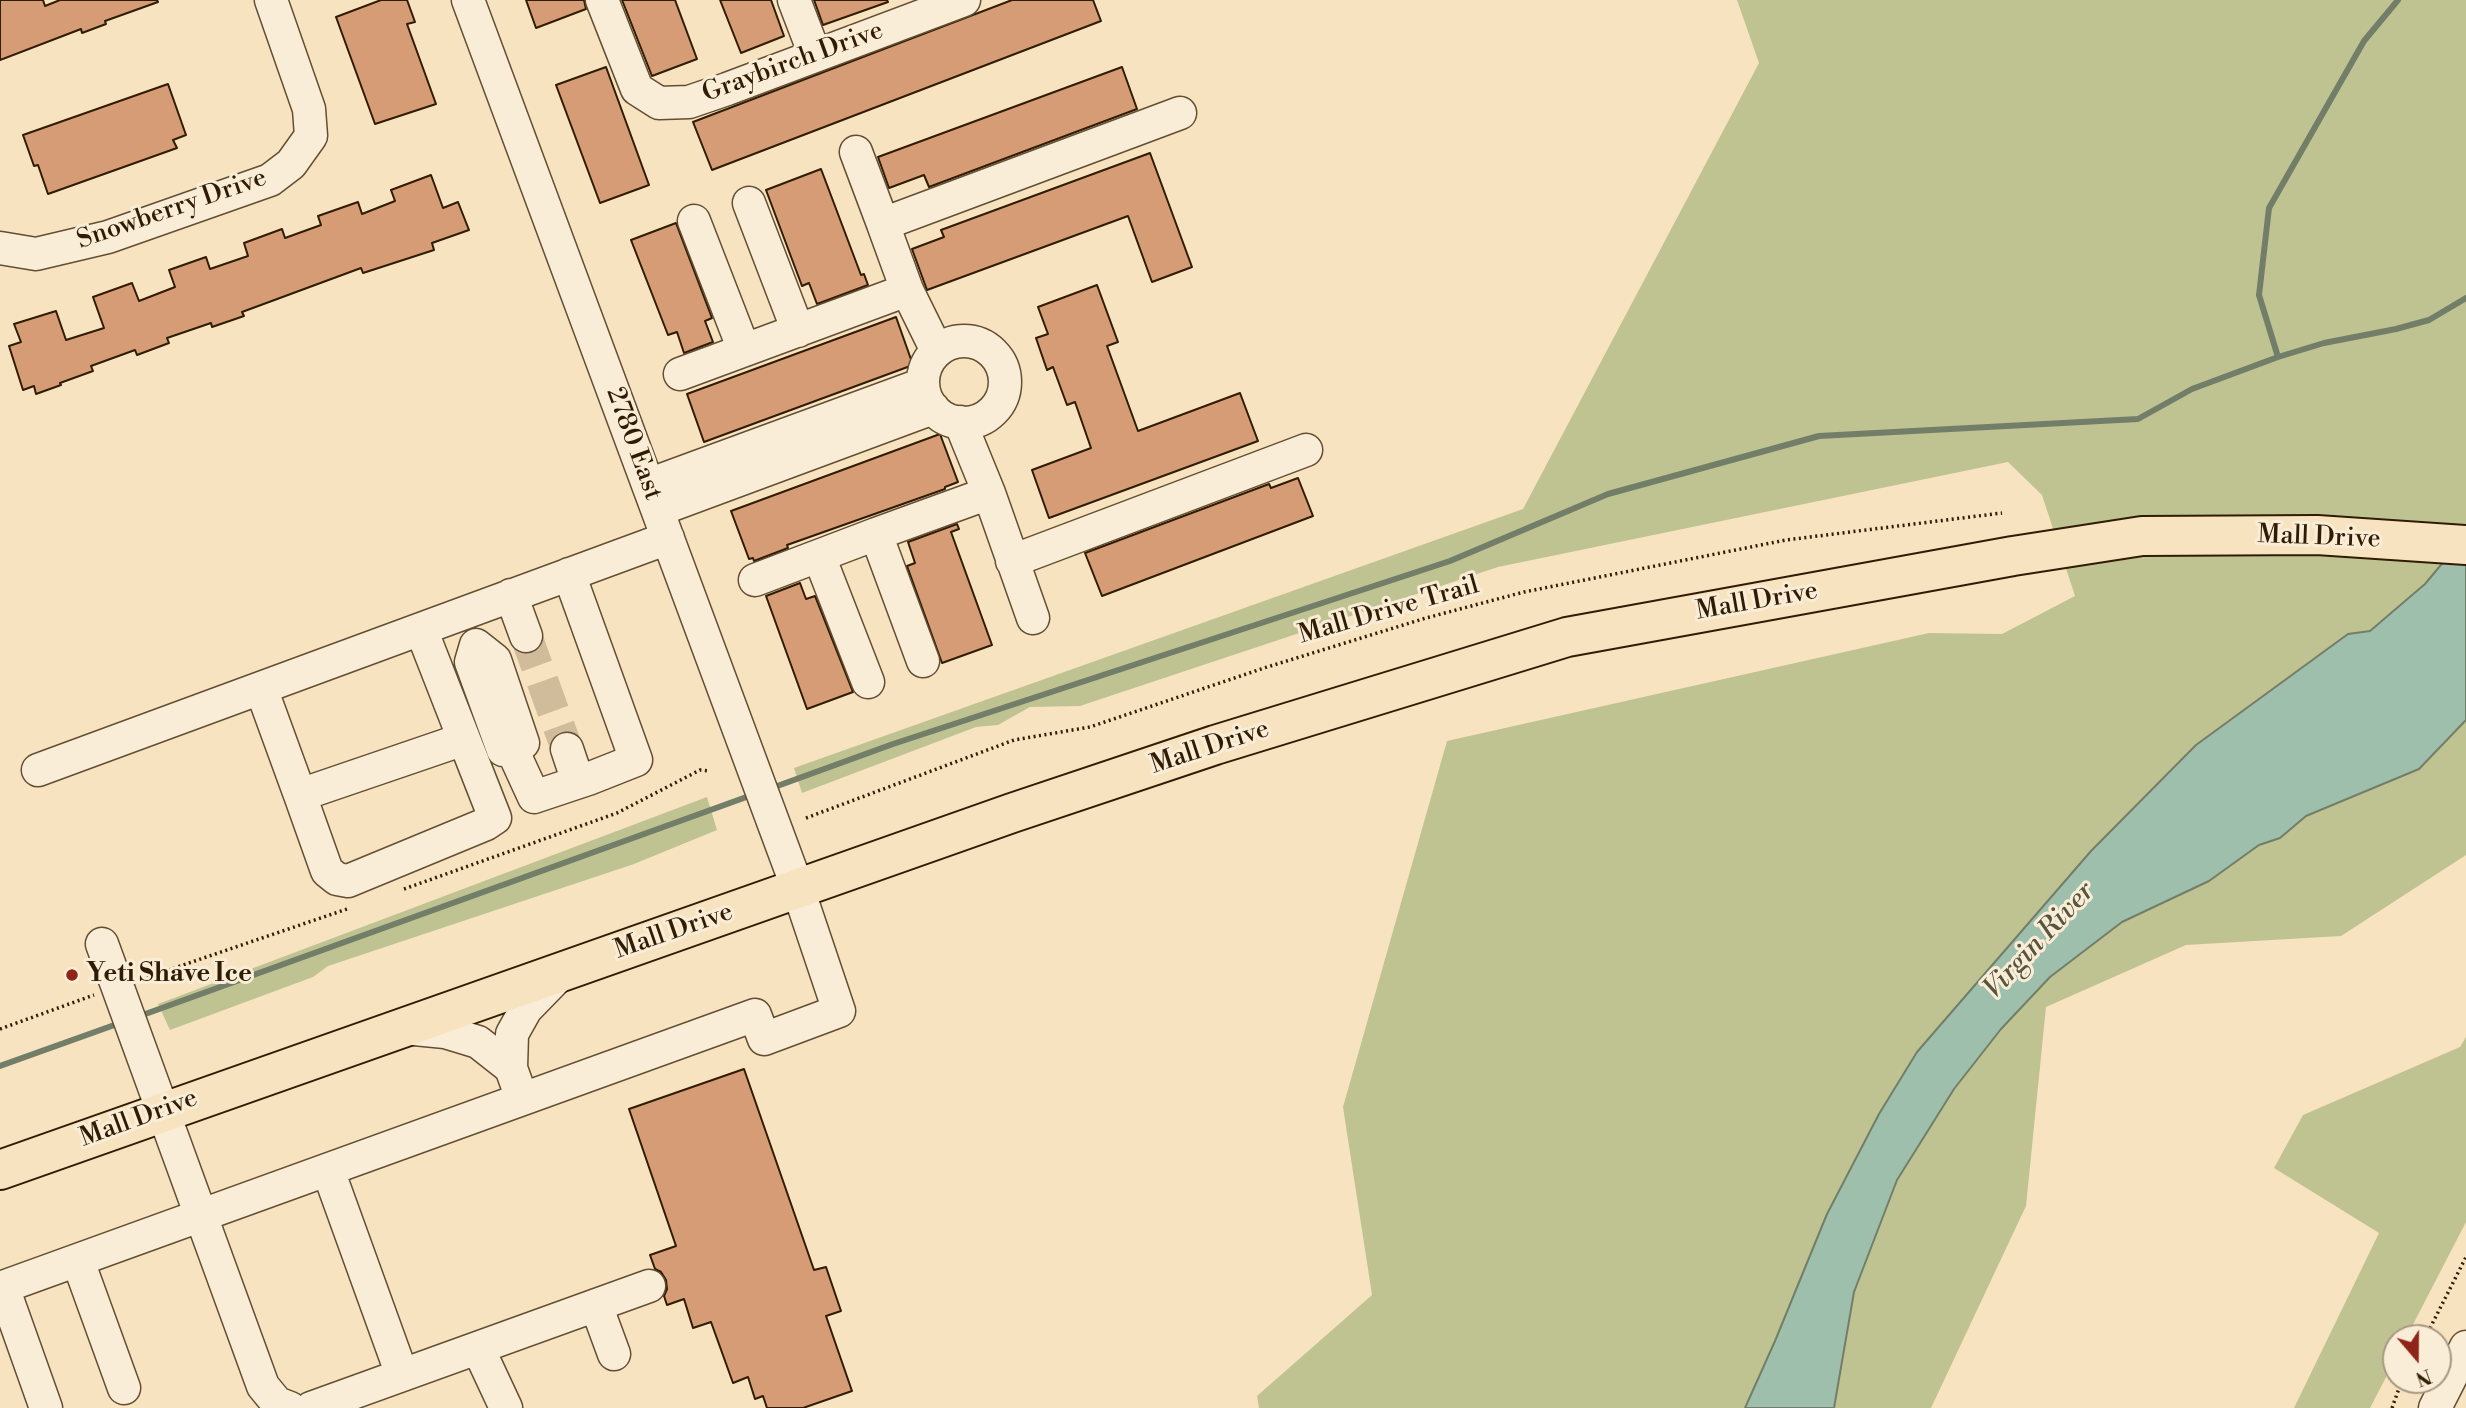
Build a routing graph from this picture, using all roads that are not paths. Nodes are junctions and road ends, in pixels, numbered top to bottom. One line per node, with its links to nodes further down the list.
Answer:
1 (271, 0): 12 (street, Snowberry Drive)
2 (468, 0): 22 (street, 2780 East)
3 (602, 0): 6 (street, Graybirch Drive)
4 (794, 0): 6 (street)
5 (964, 0): 6 (street, Graybirch Drive)
6 (815, 55)
7 (1180, 113): 11 (street)
8 (856, 152): 11 (street)
9 (749, 203): 14 (street)
10 (694, 221): 15 (street)
11 (883, 224): 13 (street)
12 (0, 247)
13 (907, 290): 14 (street); 16 (street)
14 (798, 331): 15 (street)
15 (744, 351): 17 (street)
16 (937, 351): 18 (street); 19 (street)
17 (680, 374)
18 (928, 396): 19 (street); 22 (street)
19 (960, 422): 21 (street)
20 (1306, 450): 26 (street)
21 (989, 493): 23 (street); 26 (street)
22 (658, 511): 27 (street); 42 (street, 2780 East)
23 (876, 534): 25 (street); 34 (street)
24 (2466, 545): 42 (main road, Mall Drive)
25 (819, 556): 28 (street); 35 (street)
26 (1012, 561): 31 (street)
27 (569, 574): 29 (street); 40 (street)
28 (755, 580)
29 (512, 596): 30 (street); 33 (street)
30 (464, 613): 32 (street); 40 (street)
31 (1033, 618)
32 (421, 629): 36 (street); 37 (street)
33 (526, 636)
34 (923, 661)
35 (868, 682)
36 (261, 688): 39 (street); 41 (street)
37 (464, 739): 41 (street); 41 (street)
38 (567, 749): 40 (street)
39 (38, 770)
40 (578, 782)
41 (300, 796)
42 (798, 888): 44 (main road, Mall Drive); 47 (street, 2780 East)
43 (102, 944): 48 (street)
44 (564, 970): 45 (main road, Mall Drive); 46 (street)
45 (400, 1028): 46 (street); 48 (main road, Mall Drive)
46 (511, 1068): 47 (street)
47 (523, 1099): 50 (street)
48 (161, 1111): 49 (main road, Mall Drive); 51 (street)
49 (0, 1170)
50 (328, 1170): 51 (street); 59 (street)
51 (200, 1216): 52 (street); 63 (street)
52 (78, 1261): 54 (street); 60 (street)
53 (649, 1286): 55 (street)
54 (1, 1288): 62 (street)
55 (596, 1305): 57 (street); 58 (street)
56 (2466, 1347): 61 (street)
57 (478, 1348): 59 (street); 65 (street)
58 (614, 1354)
59 (402, 1375): 64 (street)
60 (124, 1388)
61 (2446, 1404)
62 (46, 1408)
63 (290, 1408)
64 (311, 1408)
65 (506, 1408)

